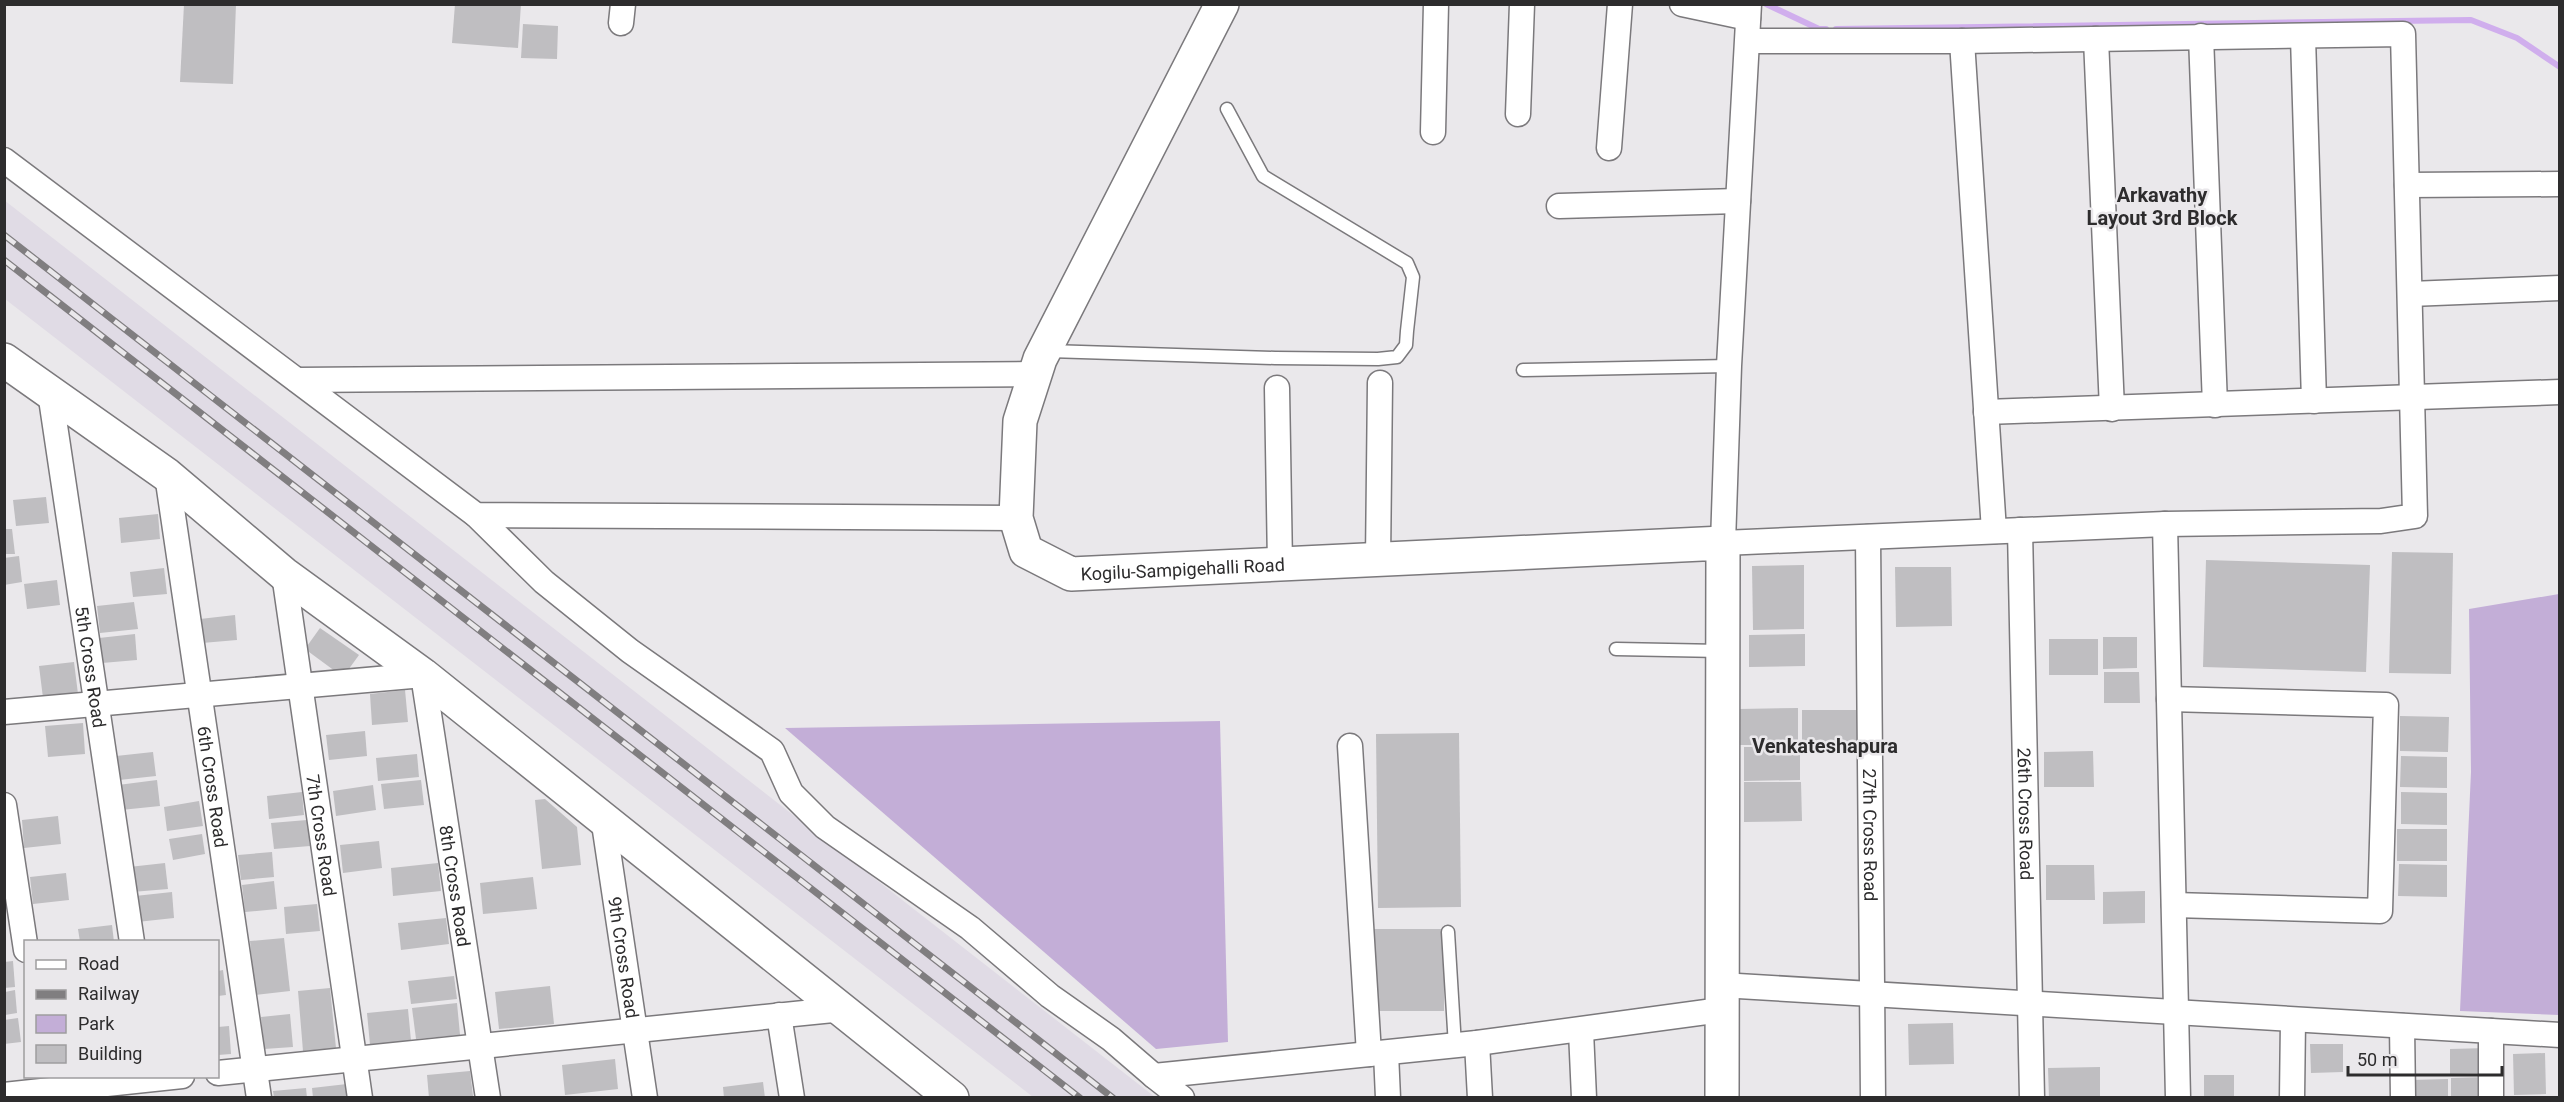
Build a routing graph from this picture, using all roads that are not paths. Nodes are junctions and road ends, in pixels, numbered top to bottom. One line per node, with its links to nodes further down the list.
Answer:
1 (1222, 4): 23 (street, Kogilu-Sampigehalli Road)
2 (1436, 4): 13 (street)
3 (1522, 4): 12 (street)
4 (1620, 4): 14 (street)
5 (1682, 4): 6 (street)
6 (1748, 17): 10 (street); 18 (street)
7 (2201, 36): 8 (street); 9 (street); 33 (street)
8 (2302, 37): 17 (street); 32 (street)
9 (2097, 39): 10 (street); 34 (street)
10 (1962, 41): 35 (street)
11 (1227, 109): 23 (lane)
12 (1518, 114)
13 (1433, 132)
14 (1609, 148)
15 (4, 160): 26 (street)
16 (2559, 184): 17 (street)
17 (2407, 185): 21 (street)
18 (1738, 201): 19 (street); 24 (street)
19 (1559, 206)
20 (2559, 288): 21 (street)
21 (2410, 294): 31 (street)
22 (4, 360): 29 (street)
23 (1040, 362): 26 (street); 38 (street, Kogilu-Sampigehalli Road)
24 (1729, 366): 25 (lane); 43 (street)
25 (1523, 370)
26 (297, 381): 37 (street)
27 (1380, 383): 44 (street)
28 (1277, 388): 45 (street)
29 (50, 392): 36 (street); 53 (street, 5th Cross Road)
30 (2559, 392): 31 (street)
31 (2412, 397): 32 (street); 39 (street)
32 (2314, 400): 33 (street)
33 (2215, 405): 34 (street)
34 (2112, 409): 35 (street)
35 (1986, 412): 41 (street)
36 (167, 475): 46 (street); 51 (street, 6th Cross Road)
37 (476, 515): 38 (street); 80 (street)
38 (1016, 518): 45 (street, Kogilu-Sampigehalli Road)
39 (2165, 524): 40 (street); 52 (street)
40 (2020, 530): 41 (street); 64 (street, 26th Cross Road)
41 (1994, 531): 42 (street)
42 (1868, 537): 43 (street); 62 (street, 27th Cross Road)
43 (1723, 543): 44 (street, Kogilu-Sampigehalli Road); 48 (street)
44 (1378, 560): 45 (street, Kogilu-Sampigehalli Road)
45 (1280, 565)
46 (284, 574): 49 (street); 50 (street, 7th Cross Road)
47 (1616, 649): 48 (lane)
48 (1722, 651): 63 (street)
49 (423, 675): 50 (street); 57 (street); 75 (street, 8th Cross Road)
50 (300, 686): 51 (street); 77 (street, 7th Cross Road)
51 (200, 695): 53 (street); 78 (street, 6th Cross Road)
52 (2169, 699): 58 (street); 58 (street)
53 (96, 704): 54 (street); 61 (street, 5th Cross Road)
54 (4, 712)
55 (1350, 746): 76 (street)
56 (4, 805): 60 (street)
57 (603, 818): 65 (street); 70 (street, 9th Cross Road)
58 (2174, 905): 66 (street)
59 (1448, 932): 74 (lane)
60 (24, 940)
61 (132, 940)
62 (1871, 994): 63 (street); 64 (street); 96 (street, 27th Cross Road)
63 (1721, 998): 71 (street); 95 (street)
64 (2032, 1003): 66 (street); 97 (street, 26th Cross Road)
65 (843, 1009): 67 (street); 90 (street)
66 (2177, 1014): 68 (street); 98 (street)
67 (779, 1016): 70 (street); 89 (street)
68 (2293, 1020): 69 (street); 99 (street)
69 (2402, 1026): 72 (street); 100 (street)
70 (635, 1030): 75 (street); 88 (street, 9th Cross Road)
71 (1581, 1031): 74 (street); 94 (street)
72 (2491, 1031): 73 (street); 101 (street)
73 (2559, 1035)
74 (1466, 1044): 76 (street); 93 (street)
75 (480, 1046): 77 (street); 87 (street, 8th Cross Road)
76 (1378, 1053): 80 (street); 92 (street)
77 (354, 1059): 78 (street); 86 (street, 7th Cross Road)
78 (255, 1069): 79 (street); 85 (street, 6th Cross Road)
79 (219, 1073)
80 (1154, 1076): 91 (street)
81 (178, 1078): 82 (street)
82 (153, 1085): 83 (street)
83 (46, 1088): 84 (street)
84 (4, 1095)
85 (259, 1098)
86 (360, 1098)
87 (488, 1098)
88 (645, 1098)
89 (792, 1098)
90 (952, 1098)
91 (1182, 1098)
92 (1388, 1098)
93 (1480, 1098)
94 (1584, 1098)
95 (1722, 1098)
96 (1873, 1098)
97 (2032, 1098)
98 (2178, 1098)
99 (2292, 1098)
100 (2403, 1098)
101 (2491, 1098)

